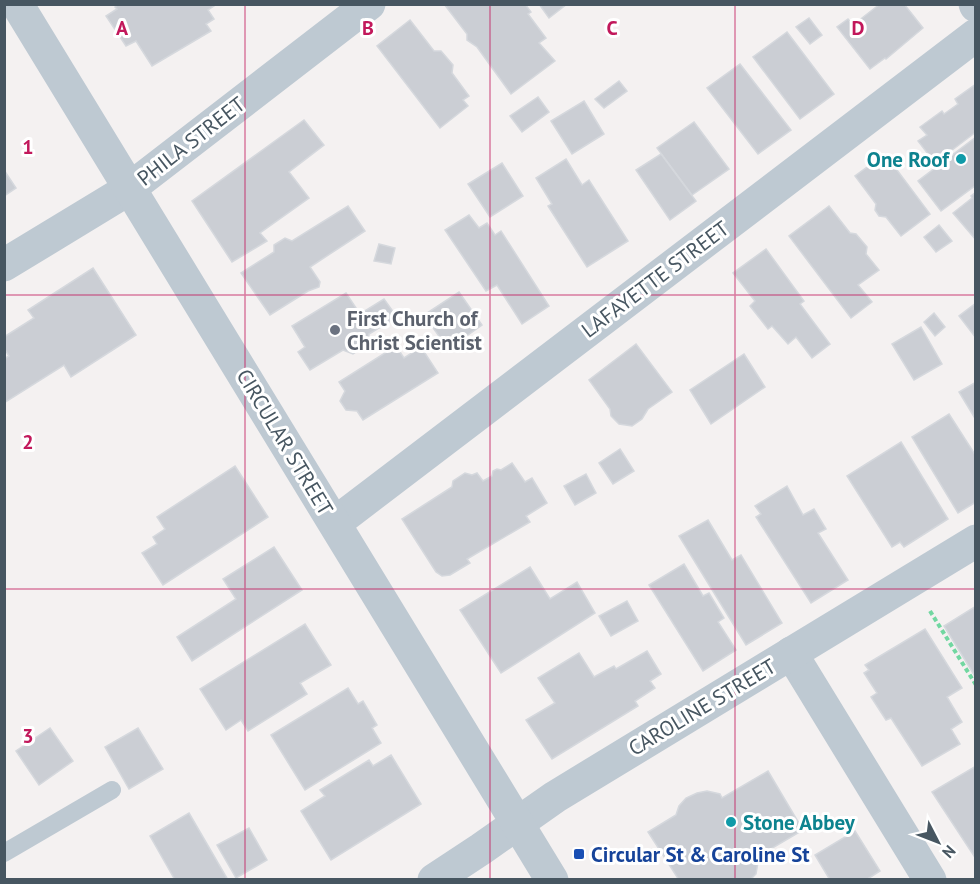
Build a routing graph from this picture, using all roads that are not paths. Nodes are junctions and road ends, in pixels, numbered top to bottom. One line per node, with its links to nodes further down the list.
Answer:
1 (16, 4): 4 (street, CIRCULAR STREET)
2 (369, 4): 4 (street, PHILA STREET)
3 (975, 35): 6 (street, LAFAYETTE STREET)
4 (129, 189): 5 (street, PHILA STREET); 6 (street, CIRCULAR STREET)
5 (4, 265)
6 (334, 523): 10 (street, CIRCULAR STREET)
7 (975, 541): 8 (street, CAROLINE STREET)
8 (791, 653): 10 (street, CAROLINE STREET); 14 (street)
9 (112, 790): 11 (lane)
10 (518, 823): 12 (street, CAROLINE STREET); 13 (street, CIRCULAR STREET)
11 (4, 853)
12 (434, 879)
13 (552, 879)
14 (930, 879)

